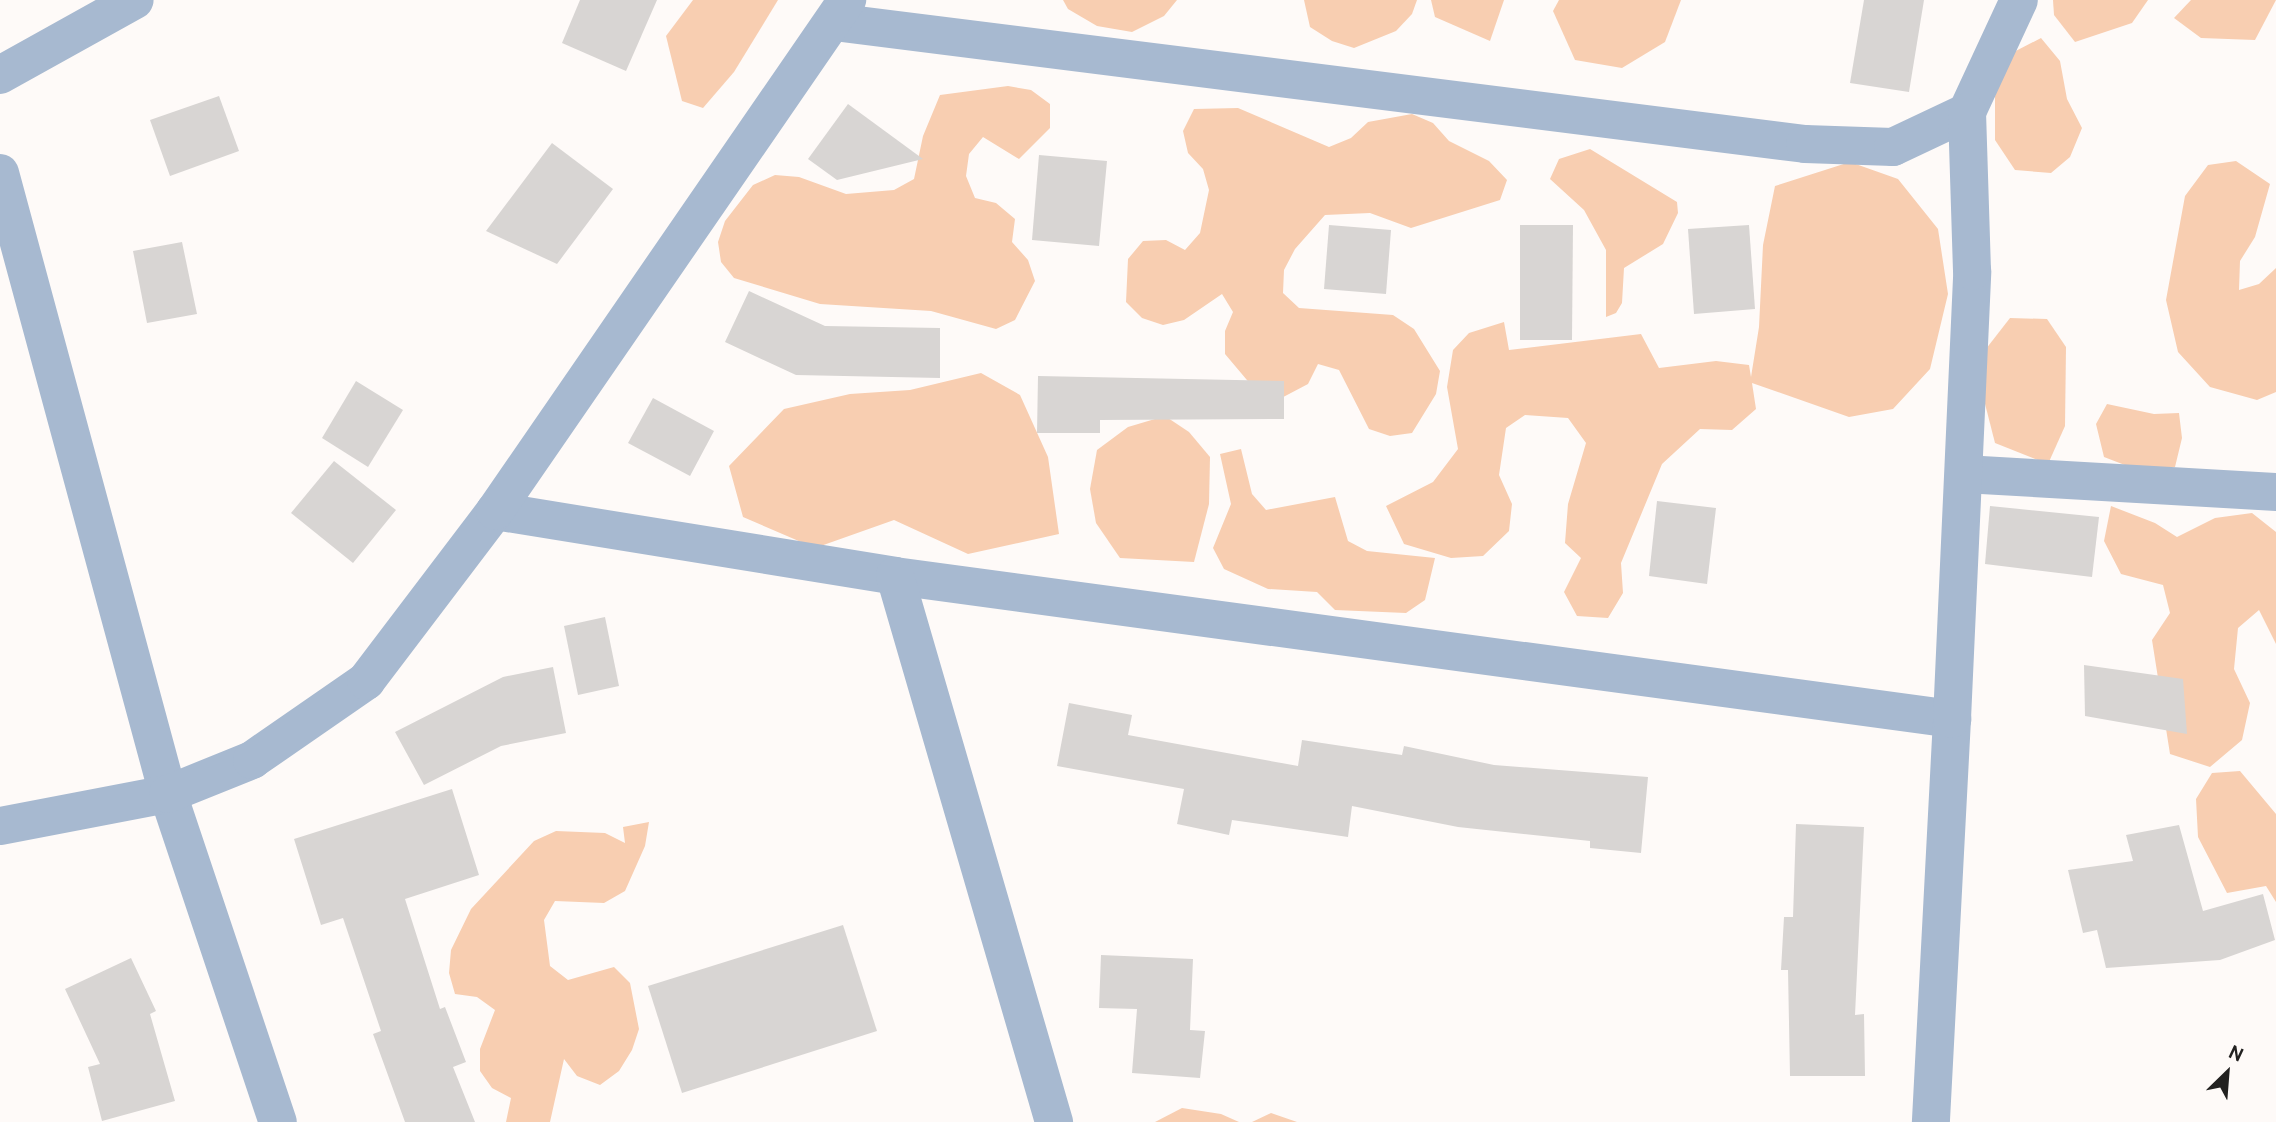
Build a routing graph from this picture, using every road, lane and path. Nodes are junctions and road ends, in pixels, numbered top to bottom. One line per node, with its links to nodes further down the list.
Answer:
1 (135, 0): 4 (street)
2 (2018, 0): 5 (street)
3 (841, 11): 5 (street); 9 (street)
4 (0, 75)
5 (1967, 112): 7 (street)
6 (0, 173): 12 (street)
7 (1964, 474): 8 (street); 11 (street)
8 (2276, 492)
9 (495, 511): 10 (street); 12 (street)
10 (895, 576): 11 (street); 15 (street)
11 (1952, 719): 16 (street)
12 (169, 794): 13 (street); 14 (street)
13 (0, 826)
14 (278, 1122)
15 (1054, 1122)
16 (1931, 1122)

